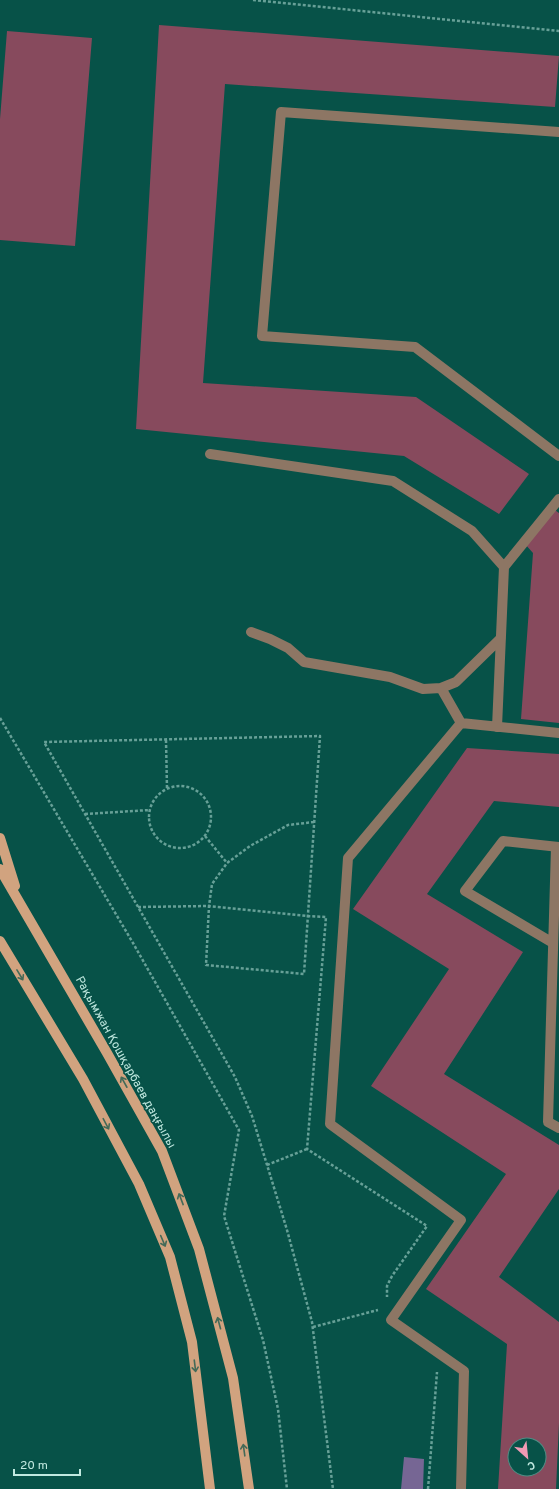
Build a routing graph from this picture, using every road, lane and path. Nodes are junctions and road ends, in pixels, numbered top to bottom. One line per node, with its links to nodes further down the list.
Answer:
1 (253, 0): 2 (path)
2 (559, 31)
3 (559, 132): 5 (lane)
4 (210, 454): 7 (lane)
5 (559, 456)
6 (559, 499): 7 (lane)
7 (504, 567): 9 (lane)
8 (251, 632): 10 (lane)
9 (501, 638): 10 (lane); 13 (lane)
10 (441, 688): 12 (lane)
11 (0, 718): 36 (path)
12 (461, 724): 13 (lane); 39 (lane)
13 (497, 727): 14 (lane)
14 (559, 733)
15 (166, 740): 16 (path); 18 (path); 19 (path)
16 (167, 789): 17 (path); 20 (path)
17 (150, 810): 18 (path); 20 (path)
18 (85, 814): 27 (path)
19 (314, 822): 23 (path); 26 (path)
20 (204, 836): 23 (path)
21 (0, 838): 25 (main road)
22 (558, 847): 29 (lane); 29 (lane)
23 (227, 862): 26 (path)
24 (0, 869): 25 (main road, Рақымжан Қошқарбаев даңғылы)
25 (20, 901): 35 (main road, Рақымжан Қошқарбаев даңғылы, one-way to 25)
26 (209, 906): 27 (path)
27 (138, 907): 32 (path)
28 (0, 941): 34 (main road, one-way to 34)
29 (553, 943): 30 (lane)
30 (559, 1128)
31 (307, 1149): 32 (path)
32 (267, 1165): 37 (path)
33 (438, 1367): 38 (path)
34 (210, 1489)
35 (249, 1489)
36 (286, 1489)
37 (333, 1489)
38 (428, 1489)
39 (461, 1489)

